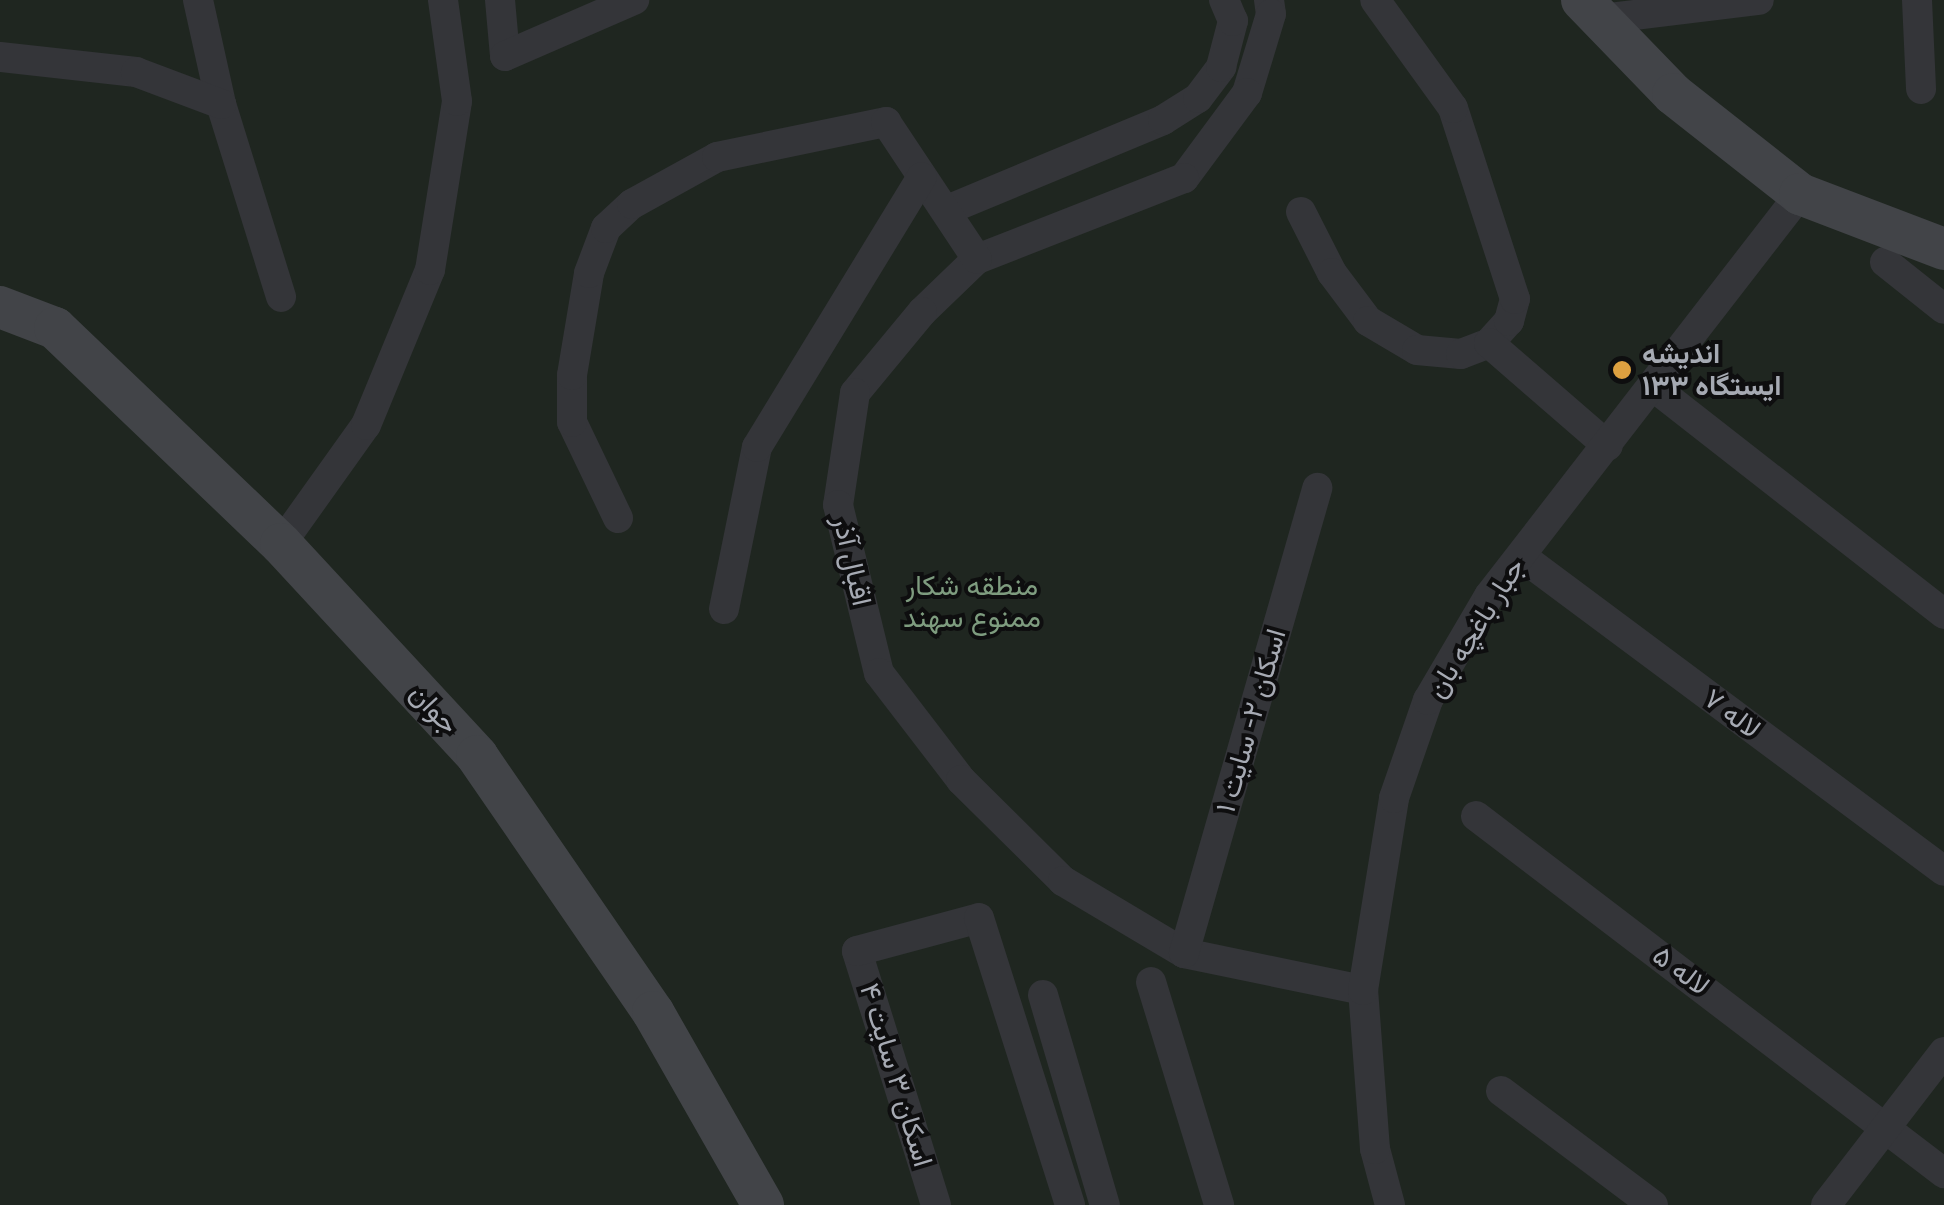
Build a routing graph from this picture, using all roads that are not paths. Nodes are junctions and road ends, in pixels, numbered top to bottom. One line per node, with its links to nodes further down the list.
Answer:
1 (198, 0): 13 (street)
2 (443, 0): 29 (street)
3 (500, 0): 4 (street)
4 (634, 0)
5 (1224, 0): 16 (street)
6 (1269, 0): 19 (street, اقبال آذر)
7 (1376, 0): 24 (street)
8 (1760, 0): 10 (street)
9 (1917, 0): 12 (street)
10 (1591, 10): 15 (street)
11 (0, 57): 13 (street)
12 (1920, 89)
13 (221, 104): 21 (street)
14 (922, 177): 16 (street); 28 (street); 31 (street)
15 (1800, 194): 18 (street); 25 (street, جبار باغچه بان)
16 (947, 210): 19 (street)
17 (1301, 212): 24 (street)
18 (1944, 249)
19 (977, 259): 35 (street, اقبال آذر)
20 (1885, 262): 23 (street)
21 (282, 298)
22 (0, 307): 29 (street, جوان)
23 (1944, 309)
24 (1489, 342): 26 (street)
25 (1655, 388): 26 (street, جبار باغچه بان); 32 (street)
26 (1608, 446): 30 (street, جبار باغچه بان)
27 (1317, 488): 35 (street, اسکان ۲- سایت ۱)
28 (618, 518)
29 (280, 544): 44 (street, جوان)
30 (1520, 556): 34 (street, لاله ۷); 37 (street, جبار باغچه بان)
31 (724, 609)
32 (1944, 614)
33 (1476, 816): 41 (street, لاله ۵)
34 (1944, 871)
35 (1184, 953): 37 (street, اقبال آذر)
36 (1151, 982): 47 (street)
37 (1364, 990): 48 (street, جبار باغچه بان)
38 (1043, 995): 46 (street)
39 (1944, 1052): 41 (street)
40 (1501, 1091): 49 (street)
41 (1886, 1127): 42 (street, لاله ۵); 50 (street)
42 (1944, 1173)
43 (1059, 1203): 45 (street, اسکان ۳ سایت ۴)
44 (763, 1205)
45 (936, 1205)
46 (1105, 1205)
47 (1218, 1205)
48 (1390, 1205)
49 (1654, 1205)
50 (1826, 1205)

